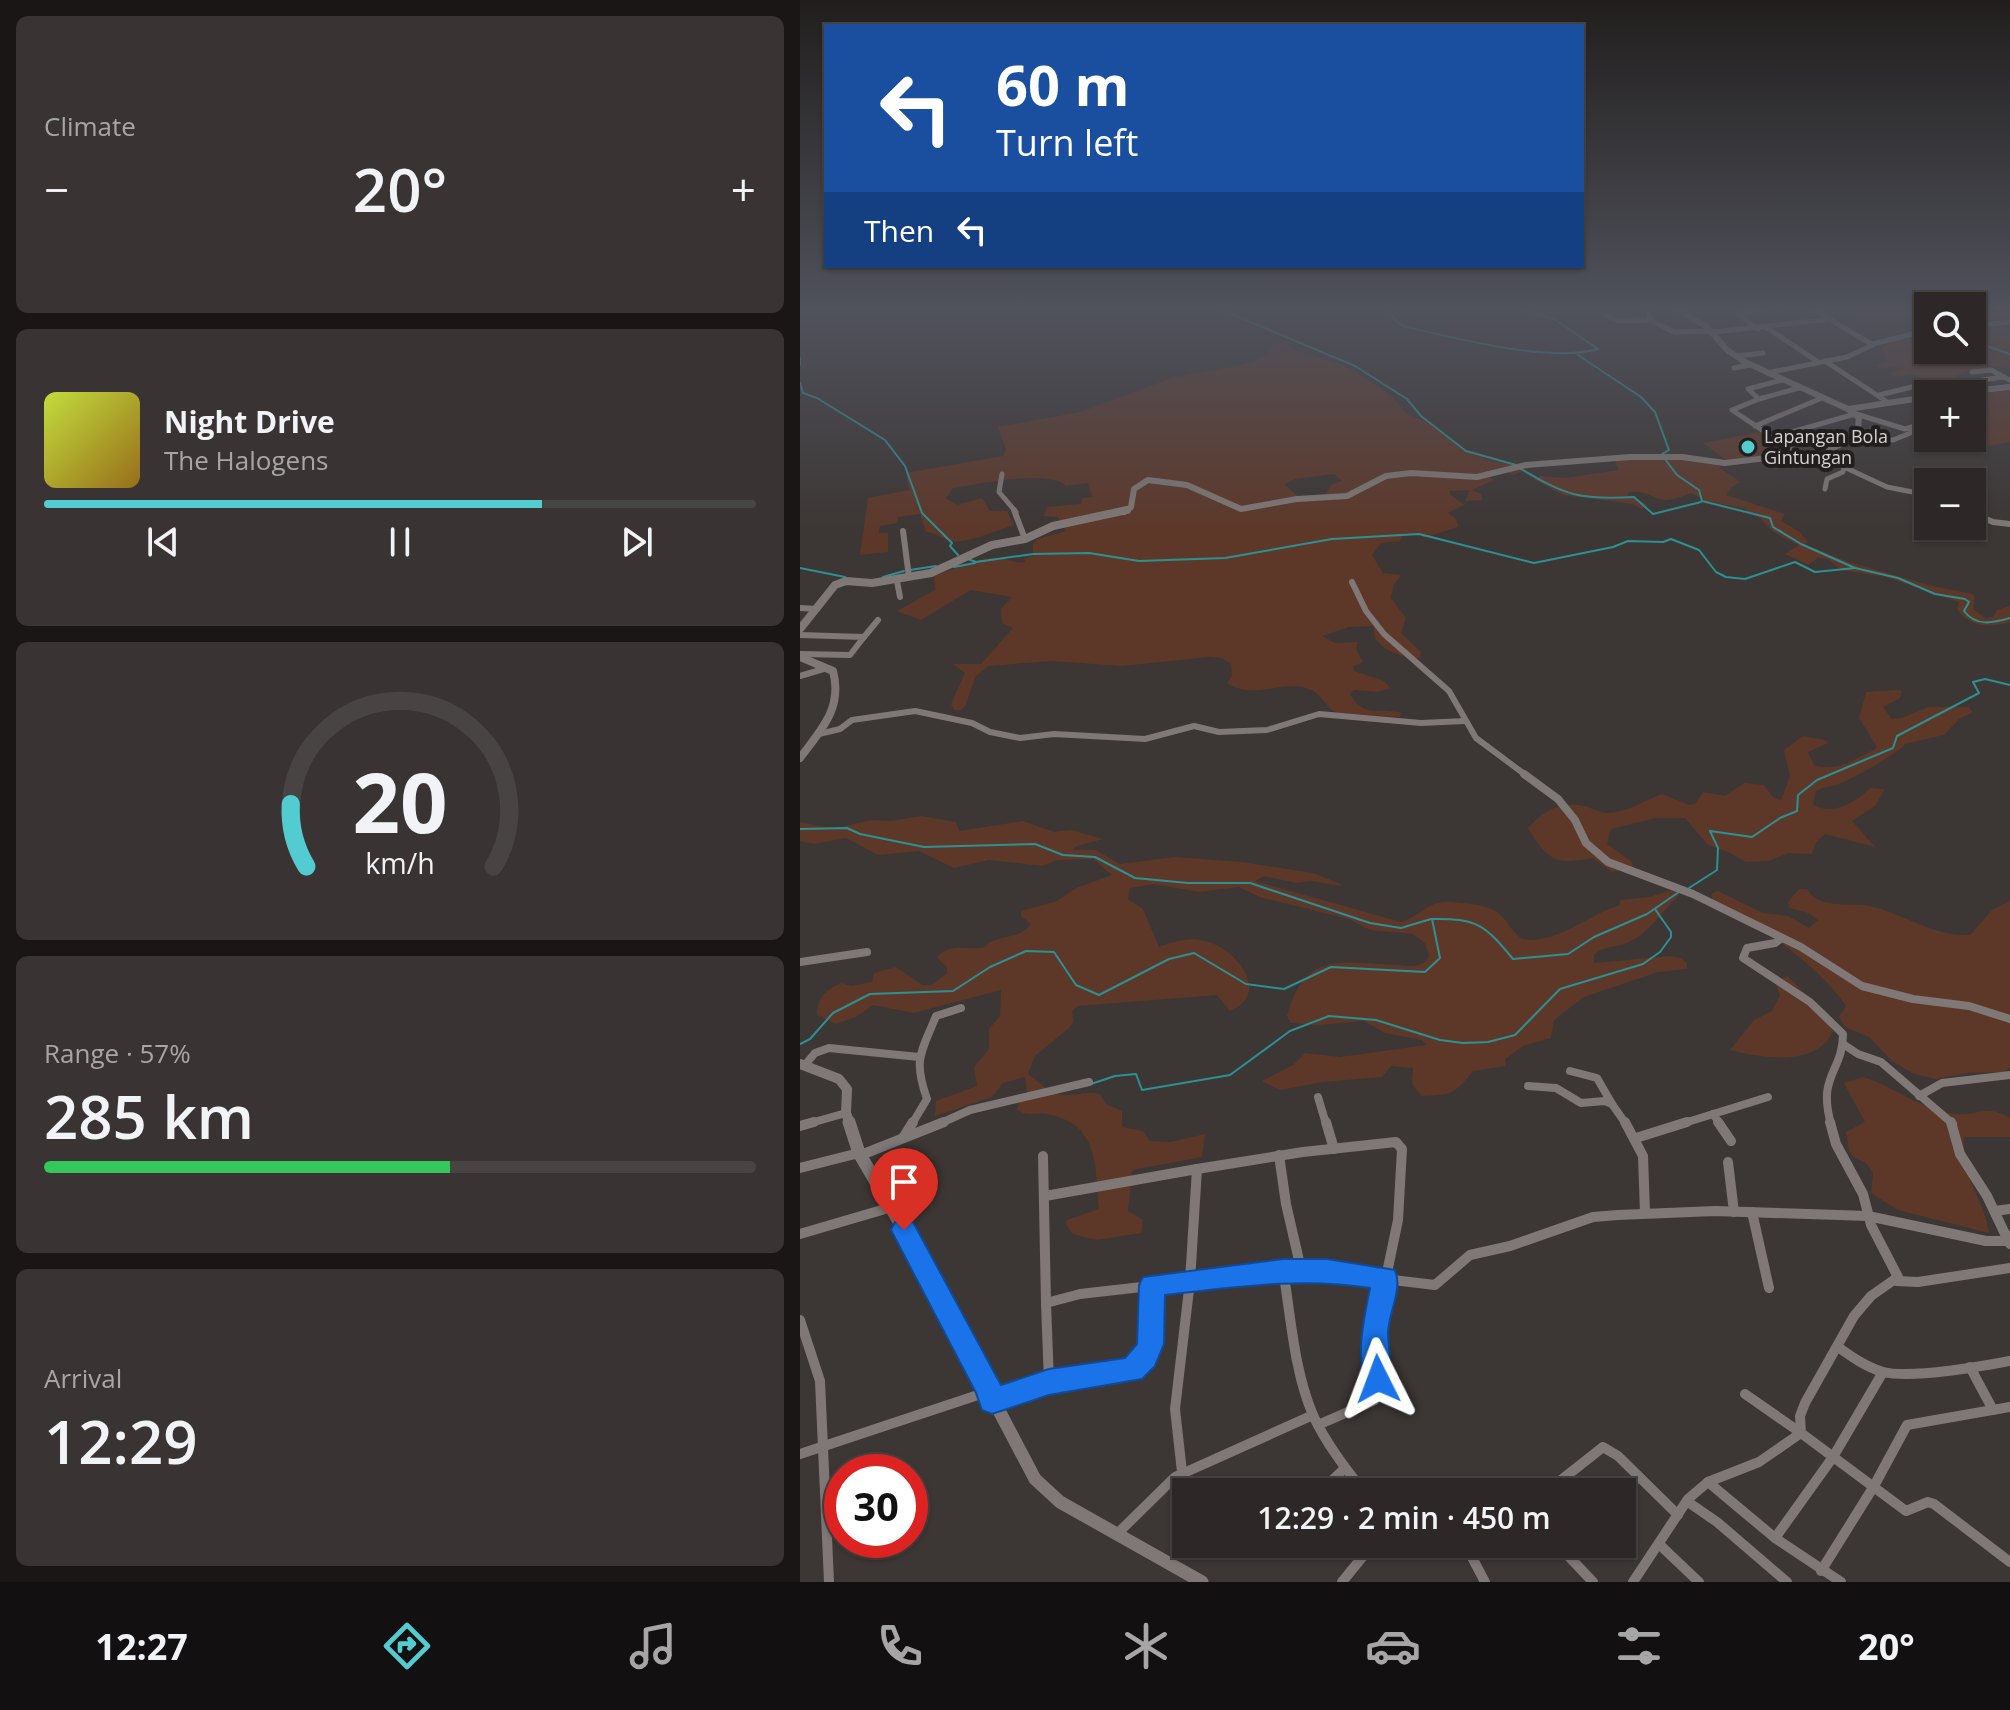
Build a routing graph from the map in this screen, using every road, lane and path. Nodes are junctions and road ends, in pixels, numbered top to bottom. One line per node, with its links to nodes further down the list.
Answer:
1 (1766, 384): 9 (street)
2 (1790, 384): 6 (street)
3 (1861, 384): 10 (street)
4 (1914, 386): 10 (street)
5 (2010, 387): 8 (street)
6 (1799, 388): 11 (street); 12 (street)
7 (1738, 390): 9 (street)
8 (1986, 390)
9 (1749, 393): 12 (street)
10 (1879, 395): 14 (street)
11 (1822, 398): 15 (street); 16 (street)
12 (1759, 399): 16 (street)
13 (1914, 399): 14 (street)
14 (1889, 403): 15 (street)
15 (1852, 412): 18 (street); 20 (street); 21 (street)
16 (1755, 426): 20 (street)
17 (1914, 426): 18 (street)
18 (1905, 429): 19 (street)
19 (1913, 432): 21 (street)
20 (1774, 437): 23 (street)
21 (1852, 439): 22 (street)
22 (1807, 453): 23 (street); 24 (street)
23 (1798, 454): 31 (street)
24 (1844, 467): 26 (street); 27 (street)
25 (1002, 474): 31 (street)
26 (1825, 489)
27 (1914, 492)
28 (1986, 519): 29 (street)
29 (2010, 524)
30 (903, 531): 32 (street)
31 (1025, 539): 32 (street)
32 (907, 573): 33 (street)
33 (897, 581): 35 (street); 37 (street)
34 (1352, 582): 45 (street)
35 (900, 597)
36 (800, 608): 37 (street)
37 (817, 609): 39 (street)
38 (878, 620): 41 (street)
39 (800, 629)
40 (800, 635): 41 (street)
41 (864, 637): 42 (street)
42 (802, 656): 43 (street)
43 (829, 668): 44 (street); 46 (street)
44 (800, 676)
45 (1465, 721): 46 (street); 49 (street)
46 (819, 734): 47 (street)
47 (805, 743): 48 (street)
48 (800, 758)
49 (1782, 938): 53 (street); 54 (street)
50 (867, 952): 51 (street)
51 (801, 965)
52 (961, 1008): 55 (street)
53 (2010, 1019)
54 (1843, 1044): 61 (street); 85 (street)
55 (919, 1057): 56 (street); 69 (street)
56 (802, 1065): 65 (street)
57 (1570, 1071): 64 (street)
58 (2010, 1075): 61 (street)
59 (1089, 1082): 69 (street)
60 (1528, 1086): 64 (street)
61 (1919, 1096): 81 (street)
62 (1318, 1097): 71 (street)
63 (1768, 1097): 66 (street)
64 (1612, 1104): 68 (street)
65 (846, 1113): 67 (street); 72 (street)
66 (1713, 1114): 68 (street); 70 (street)
67 (800, 1126)
68 (1636, 1138): 84 (street)
69 (902, 1140): 72 (street)
70 (1731, 1141)
71 (1334, 1149): 73 (street); 91 (street)
72 (860, 1154): 76 (street); 79 (street)
73 (1279, 1155): 77 (street); 89 (street)
74 (1043, 1156): 78 (street)
75 (1728, 1162): 82 (street)
76 (800, 1168)
77 (1197, 1169): 78 (street); 92 (street)
78 (1045, 1196): 96 (street)
79 (892, 1207): 86 (street); 104 (street)
80 (2010, 1209): 81 (street)
81 (1995, 1211): 87 (street)
82 (1734, 1212): 83 (street); 84 (street)
83 (1752, 1212): 85 (street); 95 (street)
84 (1645, 1213): 91 (street)
85 (1868, 1216): 87 (street); 93 (street)
86 (800, 1234)
87 (2009, 1239)
88 (2010, 1268): 93 (street)
89 (1301, 1269): 90 (street); 91 (street)
90 (1283, 1270): 92 (street); 107 (street)
91 (1385, 1278): 107 (street)
92 (1190, 1281): 94 (street); 113 (street)
93 (1896, 1281): 98 (street)
94 (1153, 1285): 96 (street); 102 (street)
95 (1769, 1288)
96 (1046, 1303): 102 (street)
97 (800, 1320): 109 (street)
98 (1838, 1347): 101 (street); 108 (street)
99 (2010, 1361): 100 (street)
100 (1970, 1367): 101 (street); 106 (street)
101 (1883, 1372): 111 (street)
102 (1049, 1382): 104 (street)
103 (1745, 1394): 108 (street)
104 (991, 1396): 109 (street); 123 (street)
105 (2010, 1407): 106 (street)
106 (1993, 1410): 120 (street)
107 (1316, 1420): 112 (street); 113 (street)
108 (1801, 1433): 111 (street); 119 (street)
109 (823, 1447): 110 (street); 131 (street)
110 (800, 1454)
111 (1833, 1457): 120 (street); 124 (street)
112 (1345, 1468): 115 (street); 116 (street)
113 (1182, 1472): 123 (street)
114 (1639, 1477): 117 (street); 118 (street); 122 (street)
115 (1335, 1478)
116 (1353, 1478)
117 (1564, 1478)
118 (1636, 1479)
119 (1708, 1482): 121 (street); 124 (street)
120 (1874, 1486): 129 (street); 130 (street)
121 (1688, 1502): 122 (street); 138 (street)
122 (1678, 1515): 125 (street)
123 (1117, 1534): 132 (street)
124 (1775, 1538): 130 (street)
125 (1659, 1544): 136 (street); 137 (street)
126 (1362, 1558): 133 (street)
127 (1472, 1558): 134 (street)
128 (1571, 1558): 135 (street)
129 (2010, 1562)
130 (1821, 1571): 139 (street)
131 (829, 1582)
132 (1202, 1582)
133 (1342, 1582)
134 (1485, 1582)
135 (1593, 1582)
136 (1633, 1582)
137 (1699, 1582)
138 (1787, 1582)
139 (1841, 1582)

